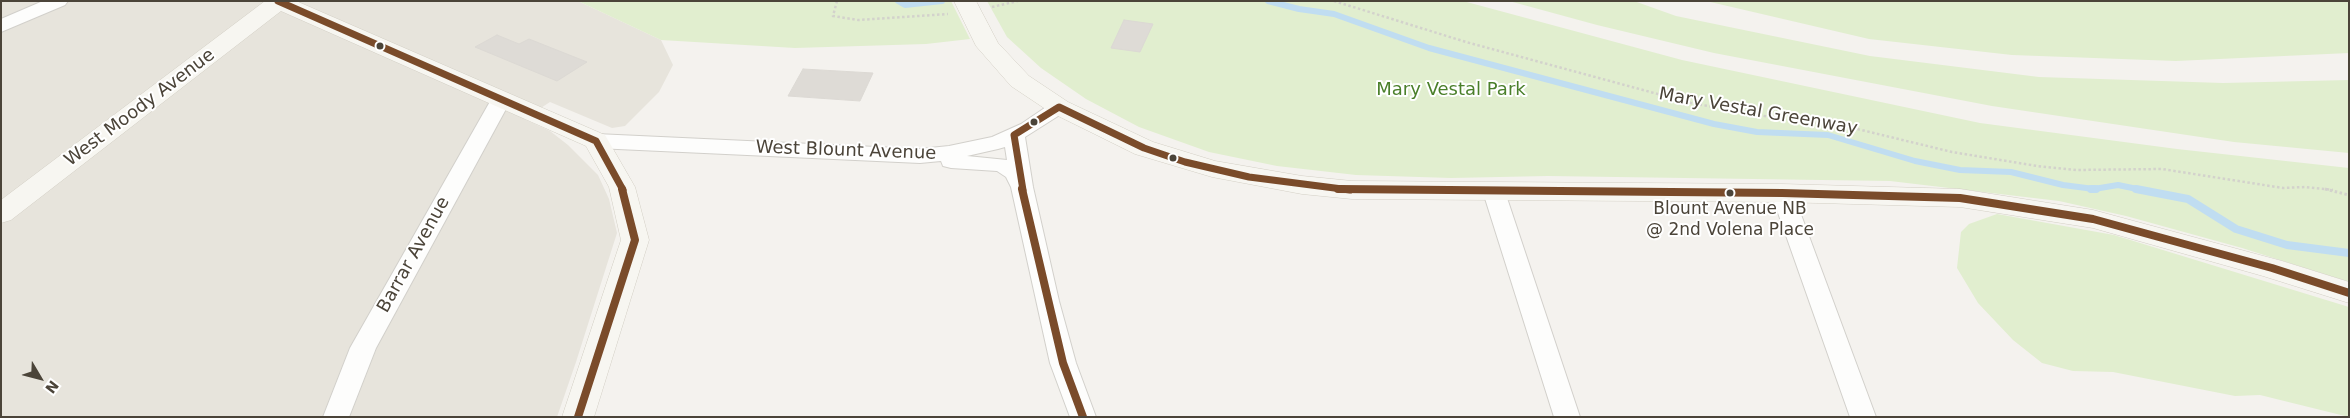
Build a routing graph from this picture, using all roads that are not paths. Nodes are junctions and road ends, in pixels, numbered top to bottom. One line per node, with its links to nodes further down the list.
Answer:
1 (59, 1): 4 (street)
2 (279, 1): 5 (street); 13 (street, West Moody Avenue)
3 (968, 6): 6 (street)
4 (1, 26)
5 (502, 98): 8 (street); 15 (street, Barrar Avenue)
6 (1059, 107): 7 (street, West Blount Avenue); 11 (street)
7 (1014, 135): 9 (street, West Blount Avenue); 10 (street)
8 (596, 141): 9 (street, West Blount Avenue); 16 (street)
9 (920, 156): 10 (street)
10 (1022, 187): 17 (street)
11 (1494, 192): 12 (street); 18 (street)
12 (1782, 193): 14 (street); 19 (street)
13 (1, 214)
14 (2349, 293)
15 (336, 417)
16 (578, 417)
17 (1083, 417)
18 (1567, 417)
19 (1863, 417)

